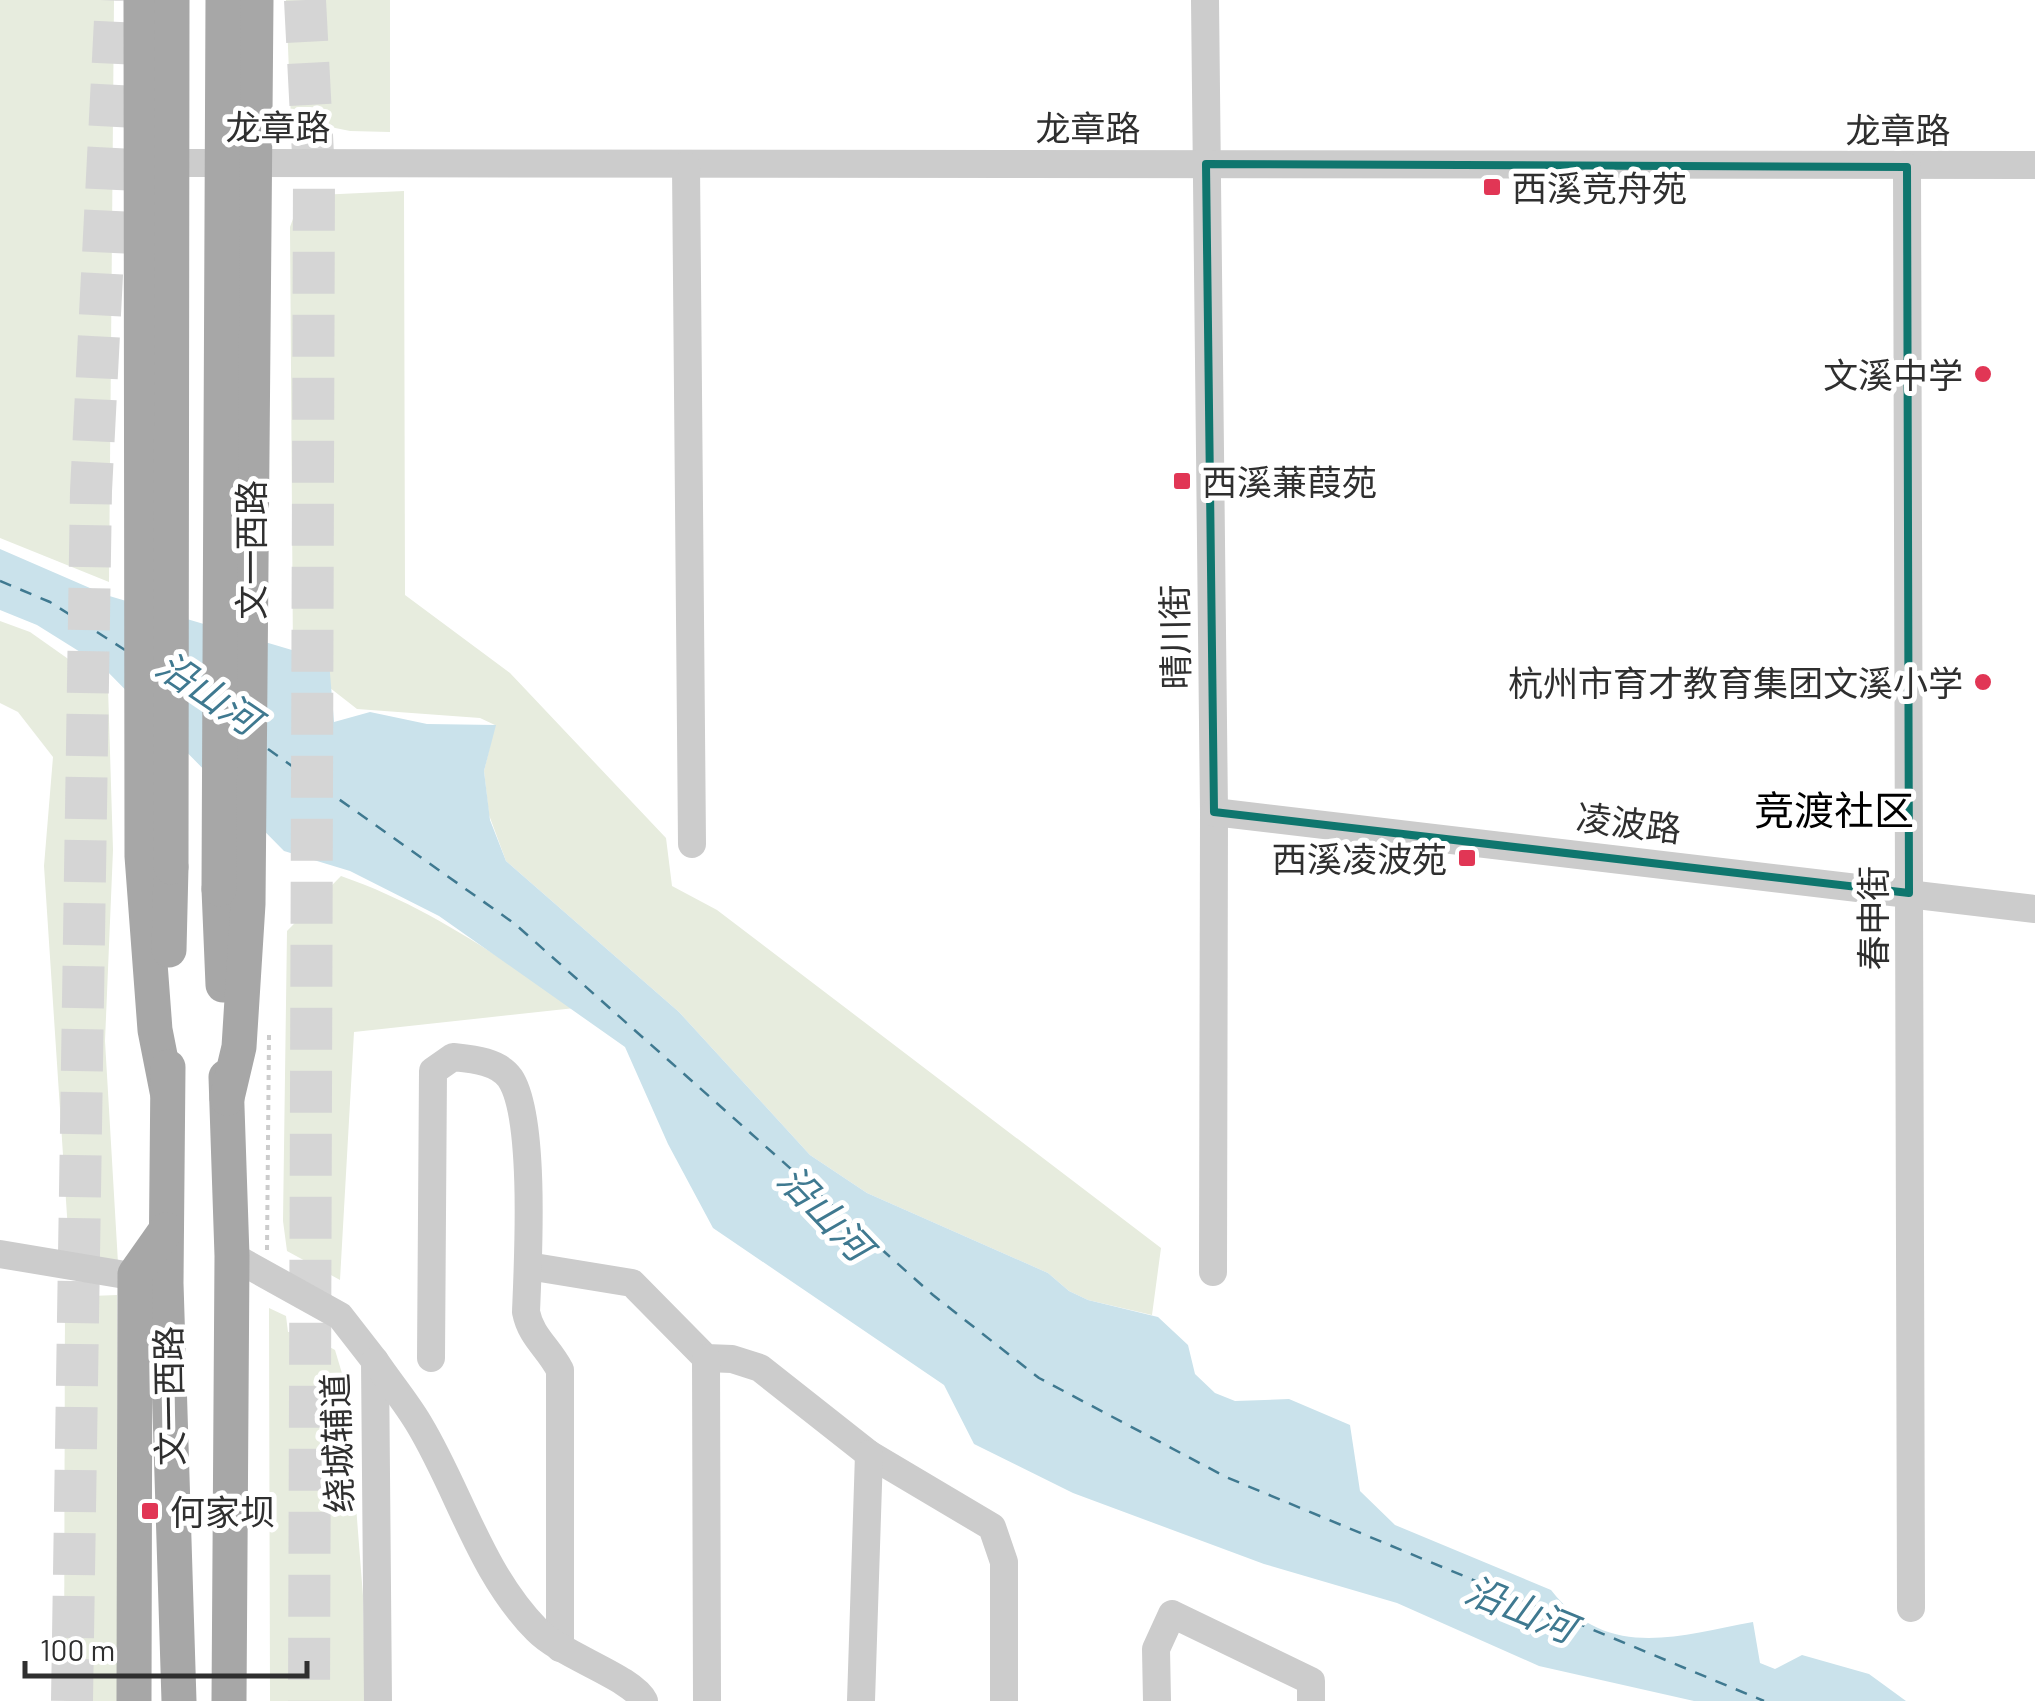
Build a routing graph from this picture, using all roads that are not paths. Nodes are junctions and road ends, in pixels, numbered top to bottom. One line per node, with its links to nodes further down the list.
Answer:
1 (142, 0): 6 (main road, 文一西路)
2 (172, 0): 14 (main road, 文一西路, bridge)
3 (223, 0): 16 (main road, 文一西路, bridge)
4 (256, 0): 7 (main road, 文一西路)
5 (1205, 0): 8 (street, 晴川街)
6 (141, 162): 7 (street, 龙章路); 14 (main road, 文一西路)
7 (254, 163): 9 (street, 龙章路); 16 (main road, 文一西路)
8 (1206, 164): 9 (street, 龙章路); 11 (street, 龙章路); 12 (street, 晴川街)
9 (686, 166): 13 (street)
10 (2035, 166): 11 (street, 龙章路)
11 (1907, 167): 15 (street, 春申街)
12 (1214, 812): 15 (street, 凌波路); 21 (street, 晴川街)
13 (692, 844)
14 (156, 862): 22 (main road, 文一西路)
15 (1909, 893): 17 (street, 凌波路); 27 (street, 春申街)
16 (234, 896): 19 (main road, 文一西路)
17 (2035, 909)
18 (0, 1254): 22 (street)
19 (243, 1264): 25 (street, 绕城辅道); 29 (main road, 文一西路); 29 (main road)
20 (528, 1266): 23 (street); 24 (street); 28 (street)
21 (1213, 1272)
22 (150, 1279): 30 (main road); 31 (main road, 文一西路)
23 (431, 1358)
24 (706, 1358): 26 (street); 34 (street)
25 (374, 1361): 28 (street); 32 (street, 绕城辅道)
26 (868, 1454): 35 (street); 36 (street)
27 (1911, 1608)
28 (560, 1648): 33 (street)
29 (236, 1695)
30 (134, 1701)
31 (180, 1701)
32 (378, 1701)
33 (644, 1701)
34 (707, 1701)
35 (860, 1701)
36 (1004, 1701)
37 (1157, 1701): 38 (street)
38 (1311, 1701)

